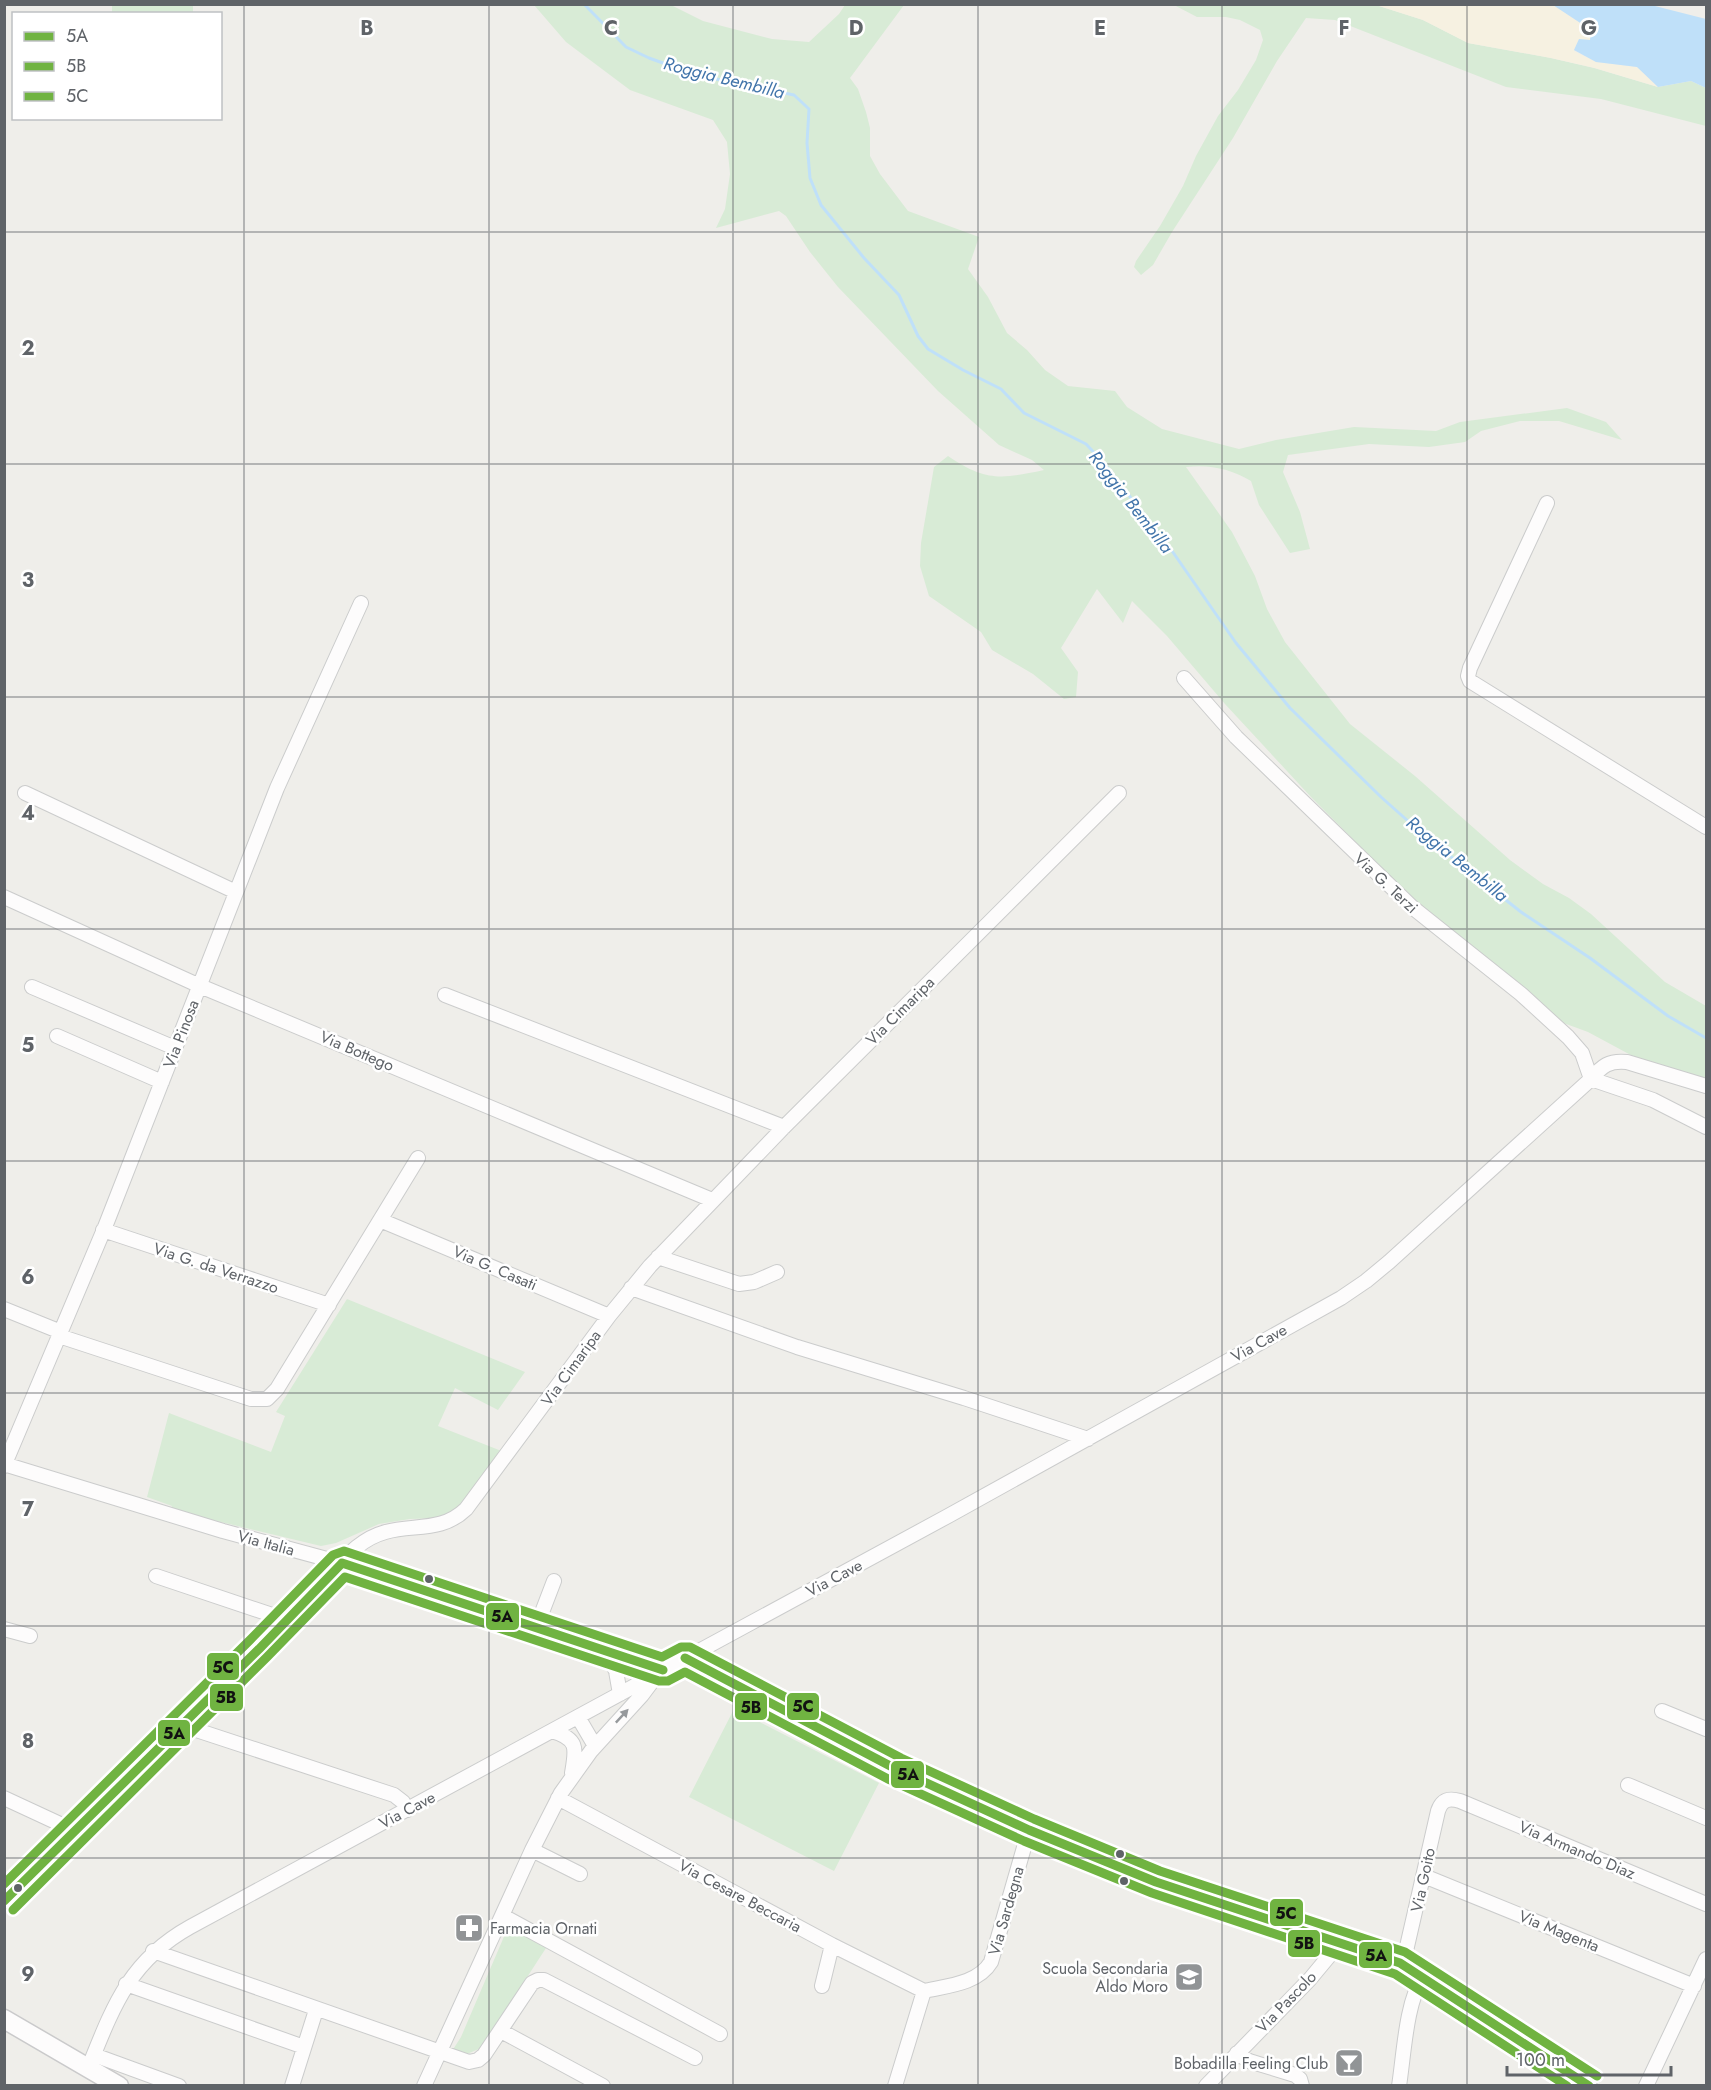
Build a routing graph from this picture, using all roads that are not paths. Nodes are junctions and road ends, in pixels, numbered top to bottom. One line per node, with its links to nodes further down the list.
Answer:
1 (1547, 503): 6 (street)
2 (361, 603): 7 (street, Via Pinosa)
3 (1184, 678): 14 (street, Via G. Terzi)
4 (25, 793): 7 (street)
5 (1119, 793): 17 (street, Via Cimaripa)
6 (1707, 827)
7 (236, 892): 9 (street, Via Pinosa)
8 (4, 897): 9 (street, Via Bottego)
9 (200, 986): 13 (street, Via Pinosa); 20 (street, Via Bottego)
10 (32, 987): 13 (street)
11 (445, 996): 17 (street)
12 (57, 1036): 15 (street)
13 (175, 1048): 15 (street, Via Pinosa)
14 (1591, 1079): 16 (street, Via Cave); 18 (street); 30 (street, Via Cave)
15 (162, 1082): 22 (street, Via Pinosa)
16 (1707, 1086)
17 (783, 1127): 20 (street, Via Cimaripa)
18 (1707, 1127)
19 (418, 1158): 21 (street)
20 (712, 1200): 23 (street, Via Cimaripa)
21 (380, 1220): 26 (street); 28 (street, Via G. Casati)
22 (103, 1230): 26 (street, Via G. da Verrazzo); 29 (street, Via Pinosa)
23 (658, 1257): 24 (street); 25 (street, Via Cimaripa)
24 (777, 1272)
25 (631, 1288): 28 (street, Via Cimaripa); 30 (street)
26 (329, 1305): 29 (street)
27 (4, 1309): 29 (street)
28 (609, 1316): 32 (street, Via Cimaripa)
29 (60, 1334): 31 (street, Via Pinosa)
30 (1088, 1439): 40 (street, Via Cave)
31 (5, 1465): 32 (street, Via Italia)
32 (342, 1563): 35 (street, Via Cimaripa); 36 (street, Via Italia)
33 (156, 1575): 35 (street)
34 (554, 1581): 36 (street)
35 (287, 1620): 45 (street, Via Cimaripa)
36 (536, 1628): 39 (street, Via Italia)
37 (4, 1629): 38 (street)
38 (30, 1636)
39 (605, 1651): 41 (street, Via Italia); 42 (street)
40 (686, 1658): 41 (street, Via Cave); 57 (street)
41 (660, 1671): 42 (street, Via Cave); 48 (street, one-way to 41)
42 (620, 1694): 44 (street, Via Cave)
43 (1662, 1711): 46 (street)
44 (578, 1717): 47 (street, Via Cave); 48 (street)
45 (181, 1725): 54 (street); 56 (street, Via Cimaripa)
46 (1707, 1729)
47 (552, 1731): 49 (street); 54 (street, Via Cave)
48 (595, 1746): 49 (street)
49 (572, 1778): 52 (street)
50 (1628, 1785): 55 (street)
51 (4, 1798): 56 (street)
52 (558, 1798): 58 (street); 65 (street, Via Cesare Beccaria)
53 (1447, 1799): 60 (street, Via Goito); 62 (street, Via Armando Diaz)
54 (407, 1810): 66 (street, Via Cave)
55 (1707, 1818)
56 (74, 1830): 61 (street, Via Cimaripa)
57 (1029, 1830): 64 (street); 73 (street, Via Sardegna)
58 (532, 1850): 59 (street); 63 (street)
59 (580, 1874)
60 (1424, 1876): 68 (street, Via Goito); 72 (street, Via Magenta)
61 (4, 1902)
62 (1707, 1904)
63 (502, 1916): 77 (street); 79 (street)
64 (1340, 1943): 68 (street); 80 (street, Via Pascolo)
65 (832, 1945): 71 (street); 73 (street, Via Cesare Beccaria)
66 (153, 1951): 70 (street, Via Cave); 74 (street)
67 (1707, 1959): 72 (street)
68 (1403, 1964): 69 (street)
69 (1423, 1977): 91 (street); 92 (street)
70 (126, 1984): 78 (street); 82 (street, Via Cave)
71 (822, 1986)
72 (1694, 1986): 93 (street)
73 (924, 1991): 88 (street)
74 (316, 2010): 78 (street); 79 (street)
75 (4, 2019): 82 (street)
76 (501, 2031): 79 (street); 81 (street); 87 (street)
77 (720, 2034)
78 (304, 2047): 85 (street)
79 (439, 2052): 86 (street)
80 (1237, 2053): 89 (street, Via Pascolo); 90 (street)
81 (695, 2058)
82 (95, 2071): 83 (street); 84 (street)
83 (119, 2085)
84 (179, 2085)
85 (292, 2085)
86 (424, 2085)
87 (603, 2085)
88 (895, 2085)
89 (1206, 2085)
90 (1302, 2085)
91 (1399, 2085)
92 (1590, 2085)
93 (1646, 2085)

